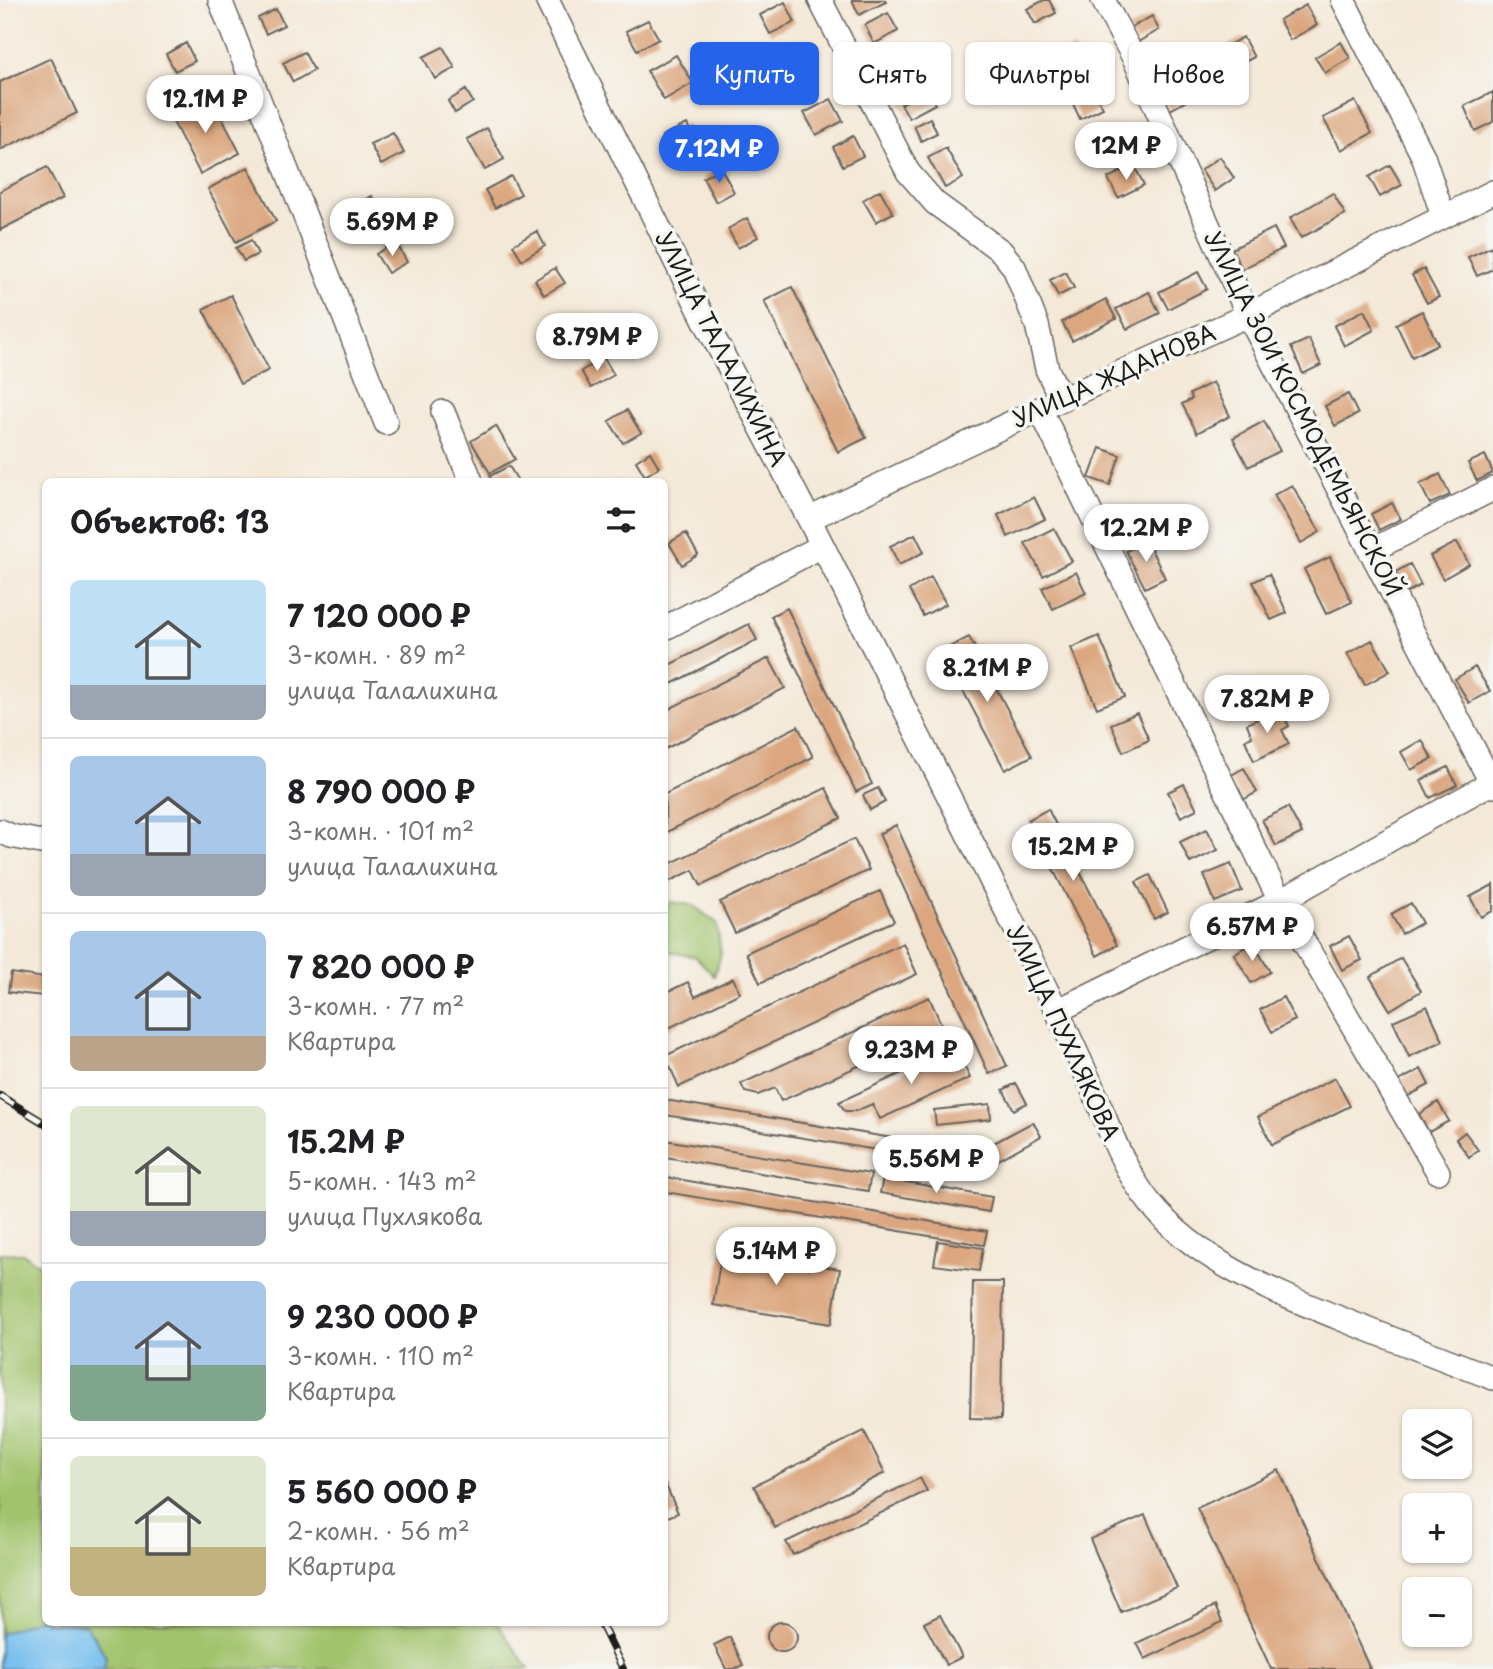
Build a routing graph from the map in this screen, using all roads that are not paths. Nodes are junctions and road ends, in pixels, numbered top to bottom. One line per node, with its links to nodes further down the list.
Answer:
1 (220, 0): 12 (street)
2 (547, 0): 15 (street, УЛИЦА ТАЛАЛИХИНА)
3 (820, 0): 9 (street)
4 (1103, 0): 8 (street, УЛИЦА ЗОИ КОСМОДЕМЬЯНСКОЙ)
5 (1343, 0): 7 (street)
6 (1493, 192): 7 (street, УЛИЦА ЖДАНОВА)
7 (1443, 216): 8 (street, УЛИЦА ЖДАНОВА)
8 (1248, 315): 9 (street, УЛИЦА ЖДАНОВА); 17 (street, УЛИЦА ЗОИ КОСМОДЕМЬЯНСКОЙ)
9 (1061, 399): 10 (street, УЛИЦА ЖДАНОВА)
10 (1040, 409): 15 (street, УЛИЦА ЖДАНОВА); 22 (street)
11 (443, 412): 13 (street)
12 (386, 422)
13 (470, 478)
14 (1493, 489): 17 (street)
15 (809, 519): 16 (street, УЛИЦА ТАЛАЛИХИНА)
16 (822, 546): 18 (street); 23 (street, УЛИЦА ПУХЛЯКОВА)
17 (1370, 551): 19 (street, УЛИЦА ЗОИ КОСМОДЕМЬЯНСКОЙ)
18 (668, 626)
19 (1492, 784): 22 (street)
20 (0, 831): 21 (street)
21 (42, 843)
22 (1280, 901): 23 (street); 24 (street)
23 (1057, 1011): 25 (street, УЛИЦА ПУХЛЯКОВА)
24 (1438, 1172)
25 (1493, 1378)

